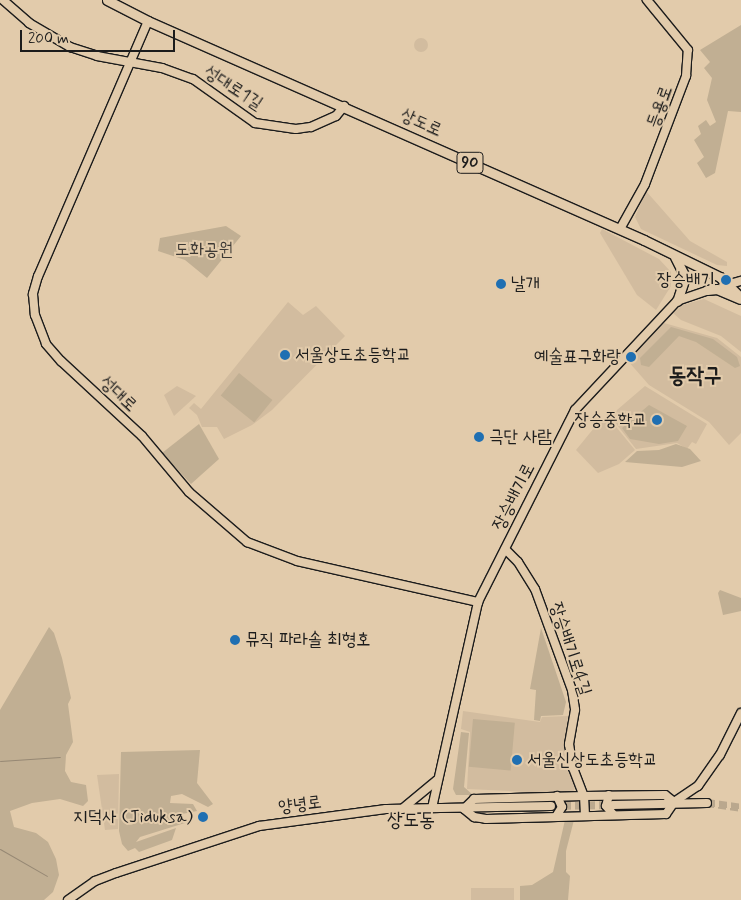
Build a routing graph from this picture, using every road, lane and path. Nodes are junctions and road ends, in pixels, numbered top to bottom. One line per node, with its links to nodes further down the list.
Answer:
1 (3, 0): 5 (street, 성대로1길)
2 (107, 0): 4 (main road, 상도로 / 90)
3 (647, 0): 7 (street, 등용로)
4 (148, 21): 5 (street, 성대로); 6 (main road, 상도로 / 90)
5 (130, 61): 6 (street, 성대로1길); 15 (street, 성대로)
6 (344, 106): 7 (main road, 상도로 / 90)
7 (620, 229): 8 (main road, 상도로 / 90)
8 (675, 257): 10 (main road, 상도로 / 90); 13 (main road)
9 (741, 281): 10 (street, 장승배기로)
10 (730, 284): 11 (street, 장승배기로); 12 (main road, 상도로 / 90)
11 (707, 290): 12 (main road); 13 (street, 장승배기로)
12 (741, 299)
13 (677, 301): 14 (street, 장승배기로)
14 (505, 549): 15 (street, 장승배기로); 21 (street, 장승배기로4길)
15 (478, 602): 17 (street, 장승배기로)
16 (741, 713): 18 (street)
17 (437, 780): 25 (street, 장승배기로); 26 (street)
18 (698, 786): 22 (street); 22 (street)
19 (609, 795): 21 (street); 22 (street); 28 (street)
20 (557, 796): 21 (street); 27 (street); 29 (street)
21 (584, 796): 30 (street, 장승배기로4길)
22 (674, 802): 23 (street); 28 (street)
23 (613, 805)
24 (551, 806): 27 (street, 양녕로)
25 (432, 808): 26 (street, 양녕로); 27 (street, 양녕로)
26 (402, 809): 31 (street, 양녕로)
27 (464, 809): 29 (street)
28 (613, 814): 30 (street)
29 (557, 815): 30 (street)
30 (585, 815)
31 (68, 900)

